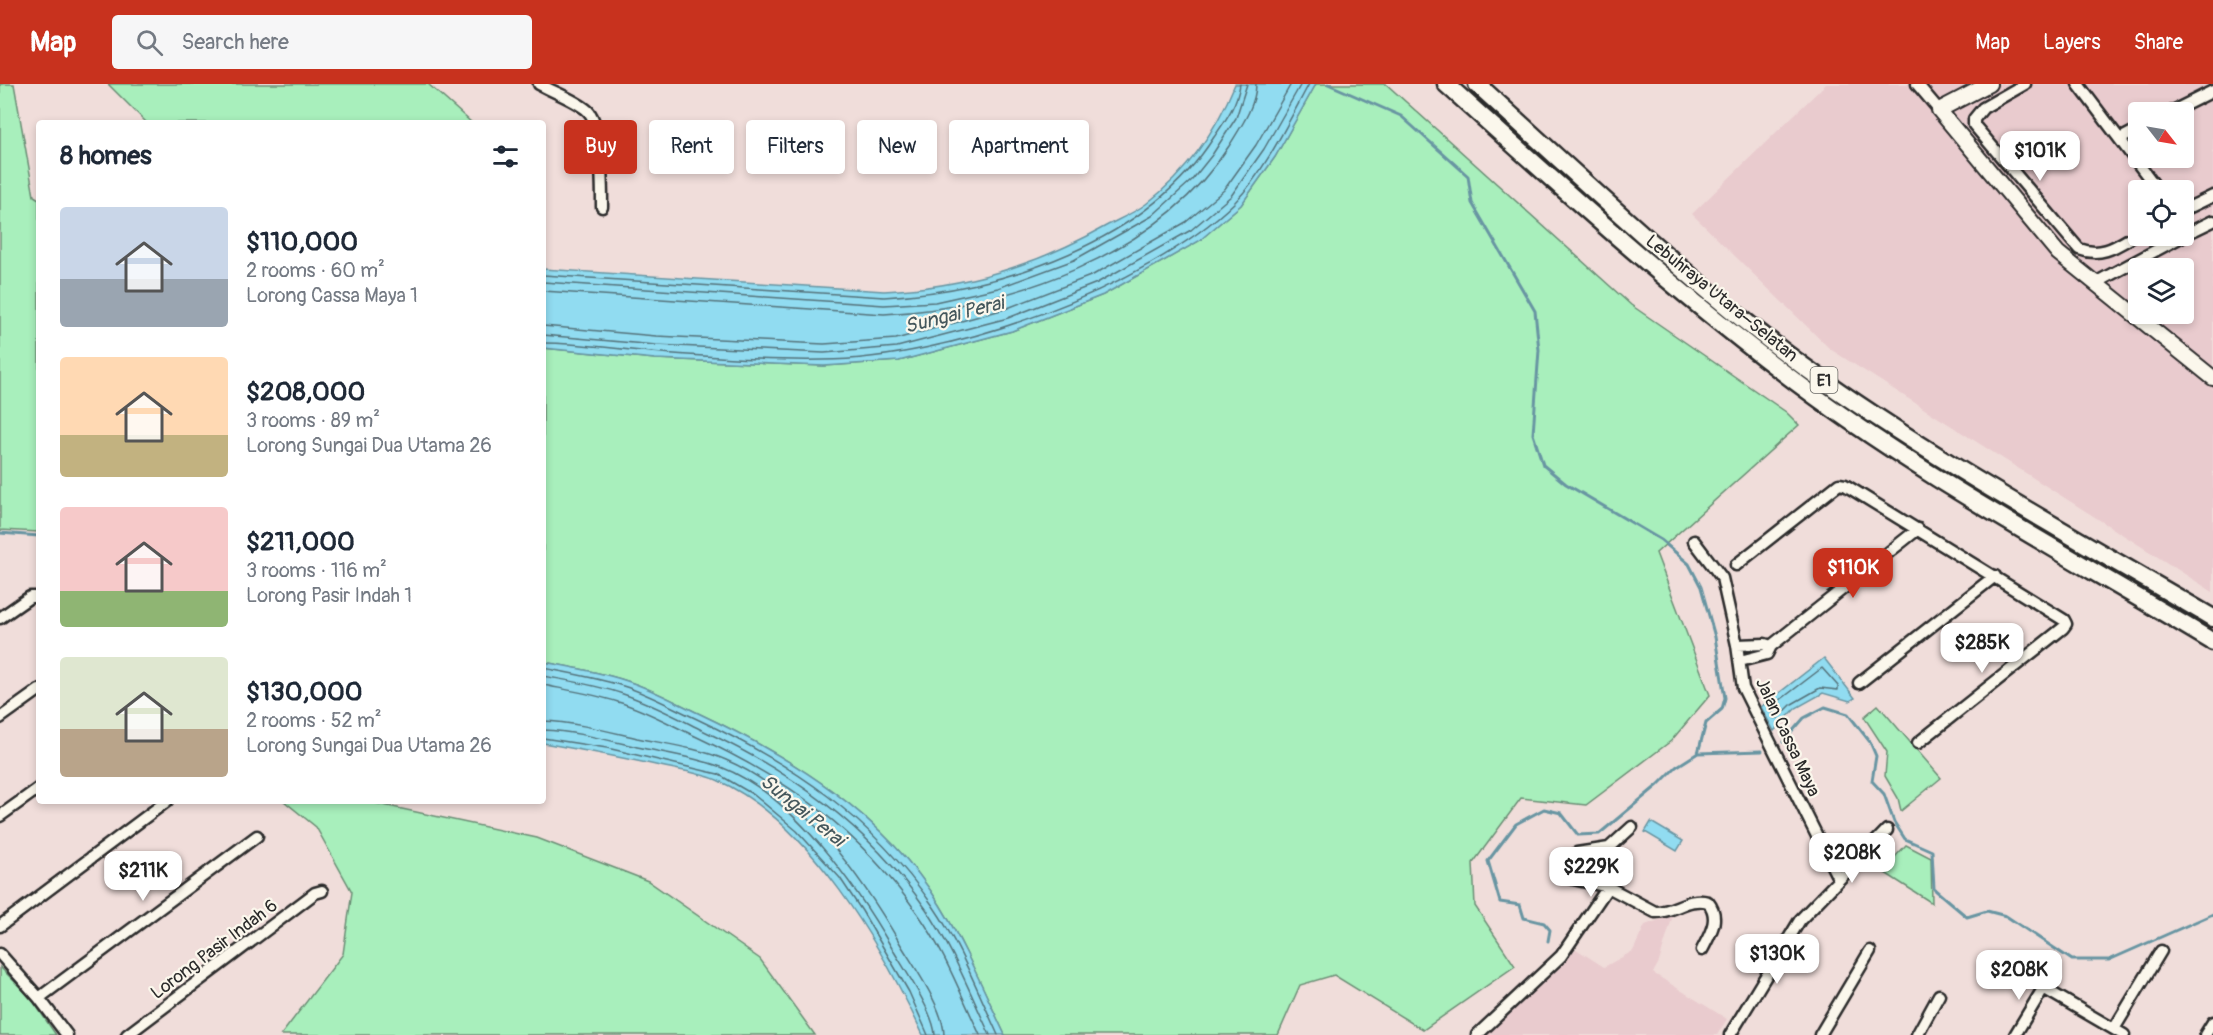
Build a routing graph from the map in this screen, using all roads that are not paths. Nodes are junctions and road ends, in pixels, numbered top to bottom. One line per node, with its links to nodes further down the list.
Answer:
1 (539, 84): 16 (street)
2 (1446, 84): 30 (highway, Lebuhraya Utara–Selatan / E1)
3 (1477, 84): 29 (highway, Lebuhraya Utara–Selatan / E1)
4 (1917, 84): 10 (street)
5 (1989, 84): 10 (main road)
6 (2025, 84): 19 (street)
7 (2078, 84): 12 (street)
8 (2213, 91): 9 (street)
9 (2191, 102)
10 (1939, 110): 21 (main road)
11 (2128, 135): 12 (street)
12 (2120, 139): 13 (street)
13 (2151, 180)
14 (2213, 196): 15 (street)
15 (2194, 205)
16 (602, 207)
17 (2213, 221): 18 (street)
18 (2194, 227)
19 (2128, 239)
20 (2157, 246): 21 (street)
21 (2095, 283): 22 (main road)
22 (2213, 378)
23 (1918, 529): 25 (street); 26 (street); 32 (street)
24 (1694, 541): 31 (street, Jalan Cassa Maya)
25 (1736, 565)
26 (1995, 576): 34 (street); 37 (street)
27 (34, 598): 28 (street)
28 (0, 618)
29 (2213, 618)
30 (2213, 642)
31 (1737, 645): 32 (street); 33 (street, Jalan Cassa Maya)
32 (1771, 646): 33 (street)
33 (1740, 661): 44 (street, Jalan Cassa Maya)
34 (1859, 683)
35 (36, 692): 36 (street)
36 (0, 718)
37 (1918, 743)
38 (36, 790): 40 (street)
39 (162, 804): 47 (street)
40 (0, 816)
41 (1632, 827): 45 (street)
42 (1887, 830): 44 (street)
43 (257, 836): 53 (street)
44 (1838, 878): 59 (street)
45 (1608, 887): 48 (street); 58 (street)
46 (322, 891): 57 (street, Lorong Pasir Indah 6)
47 (0, 926)
48 (1702, 950)
49 (1870, 951): 60 (street)
50 (2160, 951): 55 (street)
51 (0, 954): 53 (street)
52 (1939, 995): 61 (street)
53 (39, 998): 56 (street)
54 (2213, 1022): 63 (street)
55 (2119, 1032): 62 (street)
56 (67, 1035)
57 (127, 1035)
58 (1477, 1035)
59 (1730, 1035)
60 (1820, 1035)
61 (1917, 1035)
62 (2015, 1035)
63 (2205, 1035)

